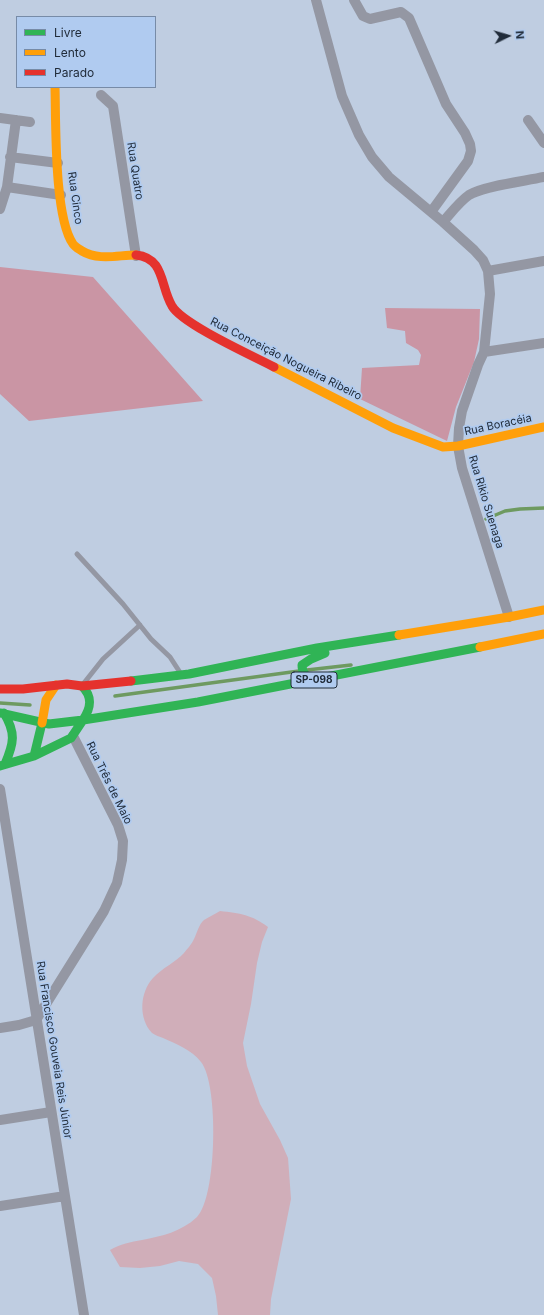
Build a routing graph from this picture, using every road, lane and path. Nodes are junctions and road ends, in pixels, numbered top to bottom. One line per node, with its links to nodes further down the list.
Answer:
1 (316, 0): 16 (street, Rua Rikio Suenaga)
2 (354, 0): 16 (street)
3 (55, 88): 11 (main road, Rua Cinco)
4 (101, 95): 18 (street, Rua Quatro)
5 (0, 118): 6 (street)
6 (16, 120): 8 (street); 10 (street)
7 (528, 120): 9 (street)
8 (30, 122)
9 (544, 143)
10 (10, 157): 11 (street); 13 (street)
11 (58, 163): 14 (main road, Rua Cinco)
12 (544, 177): 17 (street)
13 (7, 187): 14 (street); 15 (street)
14 (61, 195): 18 (main road, Rua Cinco)
15 (0, 209)
16 (431, 212): 17 (street, Rua Rikio Suenaga)
17 (443, 222): 20 (street, Rua Rikio Suenaga)
18 (136, 256): 24 (main road, Rua Conceição Nogueira Ribeiro)
19 (544, 261): 20 (street)
20 (488, 271): 22 (street, Rua Rikio Suenaga)
21 (544, 342): 22 (street)
22 (484, 352): 24 (street, Rua Rikio Suenaga)
23 (544, 427): 24 (main road, Rua Boracéia)
24 (458, 446): 27 (street, Rua Rikio Suenaga)
25 (77, 554): 28 (lane)
26 (542, 610): 27 (main road)
27 (509, 617): 30 (main road)
28 (140, 625): 31 (lane); 34 (lane)
29 (544, 634): 32 (main road, SP-098)
30 (352, 643): 31 (main road); 32 (main road)
31 (182, 676): 34 (main road)
32 (312, 680): 37 (main road, SP-098)
33 (56, 686): 34 (main road); 35 (main road); 38 (main road)
34 (82, 686): 37 (main road)
35 (0, 689)
36 (2, 713): 38 (main road, SP-098); 41 (main road)
37 (83, 720): 38 (main road, SP-098); 39 (main road)
38 (42, 723): 40 (main road)
39 (73, 736): 40 (main road); 43 (street, Rua Três de Maio)
40 (34, 756): 41 (main road)
41 (3, 765)
42 (0, 790): 43 (street, Rua Francisco Gouveia Reis Júnior)
43 (36, 1020): 44 (street); 45 (street, Rua Francisco Gouveia Reis Júnior)
44 (0, 1028)
45 (51, 1112): 46 (street); 47 (street, Rua Francisco Gouveia Reis Júnior)
46 (0, 1120)
47 (65, 1196): 48 (street); 49 (street, Rua Francisco Gouveia Reis Júnior)
48 (0, 1206)
49 (84, 1315)

